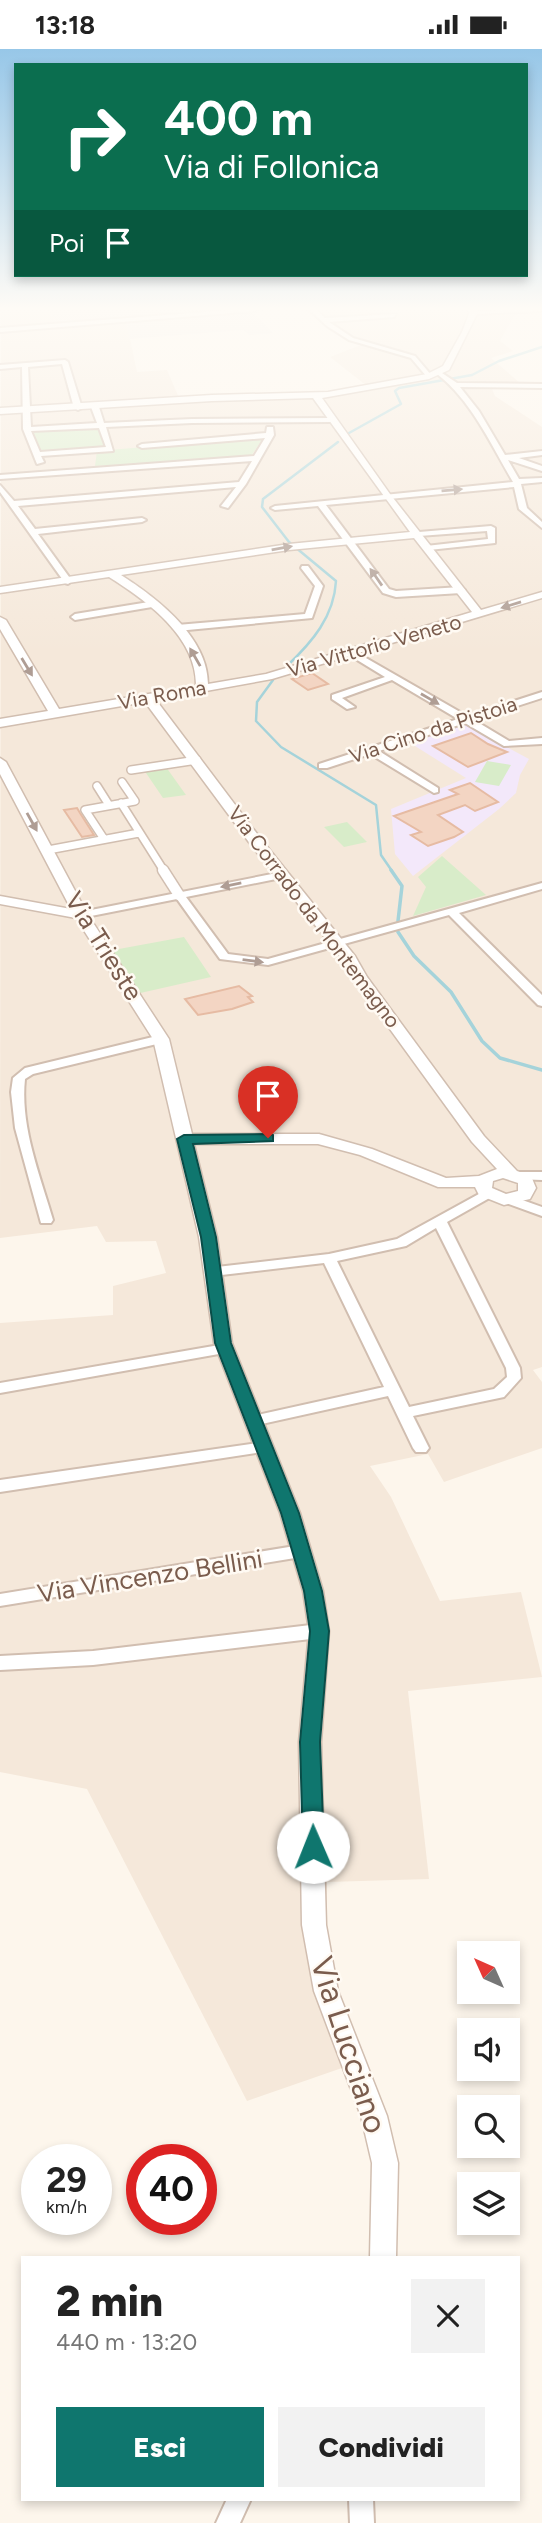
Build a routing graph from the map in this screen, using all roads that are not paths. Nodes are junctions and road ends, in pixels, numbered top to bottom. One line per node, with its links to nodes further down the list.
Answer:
1 (26, 421): 8 (street)
2 (100, 421): 7 (street)
3 (249, 421): 7 (street)
4 (268, 421): 9 (street)
5 (333, 421): 24 (street)
6 (482, 421): 14 (street)
7 (102, 425): 8 (street); 12 (street)
8 (27, 429): 12 (street)
9 (271, 435): 10 (street); 13 (street)
10 (142, 446)
11 (542, 453): 14 (street)
12 (37, 454): 17 (street)
13 (257, 458): 15 (street); 21 (street)
14 (505, 458): 16 (street); 20 (street)
15 (114, 469): 17 (street); 23 (street)
16 (542, 469)
17 (44, 474): 18 (street)
18 (0, 477)
19 (542, 479): 20 (street)
20 (517, 483): 24 (street, one-way to 20); 30 (street)
21 (242, 484): 23 (street); 27 (street)
22 (1, 490): 25 (street)
23 (128, 492): 25 (street)
24 (387, 496): 26 (street); 32 (street)
25 (13, 504): 31 (street)
26 (321, 504): 28 (street); 33 (street)
27 (225, 506)
28 (275, 508)
29 (142, 520): 31 (street)
30 (542, 526)
31 (33, 532): 37 (street)
32 (419, 534): 33 (street); 34 (street); 34 (street)
33 (350, 541): 36 (street, one-way to 33); 39 (street, one-way to 33)
34 (429, 548): 39 (street)
35 (305, 568): 45 (street)
36 (112, 574): 37 (street); 41 (street)
37 (68, 581): 38 (street)
38 (0, 590)
39 (461, 590): 42 (street)
40 (542, 595): 42 (street, Via Vittorio Veneto, one-way to 42)
41 (155, 604): 43 (street); 45 (street)
42 (479, 614): 46 (street, Via Vittorio Veneto)
43 (75, 617)
44 (0, 620): 53 (street, one-way to 53)
45 (177, 628): 49 (street, one-way to 45)
46 (352, 653): 47 (street, Via Vittorio Veneto); 48 (street)
47 (268, 677): 49 (street, Via Roma)
48 (393, 677): 52 (street); 54 (street, one-way to 54)
49 (202, 688): 51 (street, Via Roma)
50 (542, 695): 54 (street, Via Cino da Pistoia)
51 (148, 697): 53 (street, Via Roma); 58 (street, Via Corrado da Montemagno)
52 (350, 707)
53 (55, 713): 55 (street)
54 (466, 720): 56 (street); 57 (street, Via Cino da Pistoia)
55 (0, 723)
56 (542, 741)
57 (371, 750): 60 (street, Via Cino da Pistoia); 64 (street)
58 (197, 760): 61 (street); 70 (street, Via Corrado da Montemagno)
59 (0, 762): 69 (street, Via Trieste, one-way to 69)
60 (323, 766)
61 (131, 770)
62 (119, 776): 65 (street)
63 (94, 780): 66 (street)
64 (434, 790)
65 (121, 803): 66 (street); 67 (street)
66 (109, 805): 68 (street)
67 (139, 833): 68 (street); 72 (street)
68 (104, 839): 69 (street)
69 (48, 850): 75 (street, Via Trieste)
70 (282, 875): 72 (street, one-way to 72); 76 (street, Via Corrado da Montemagno)
71 (539, 890): 74 (street)
72 (179, 895): 75 (street); 76 (street, one-way to 76)
73 (0, 900): 75 (street)
74 (451, 911): 76 (street); 77 (street)
75 (81, 915): 78 (street, Via Trieste)
76 (337, 946): 80 (street, Via Corrado da Montemagno)
77 (542, 1002)
78 (160, 1039): 79 (street, Via Trieste); 85 (street)
79 (184, 1139): 82 (street); 88 (street, Via Lucciano)
80 (478, 1139): 81 (street, Via Corrado da Montemagno); 82 (street, Via Corrado da Montemagno)
81 (525, 1183): 82 (street); 82 (street); 83 (street); 84 (street)
82 (486, 1185): 86 (street)
83 (542, 1205)
84 (542, 1212)
85 (46, 1220)
86 (440, 1222): 87 (street); 92 (street)
87 (329, 1258): 88 (street); 91 (street)
88 (213, 1271): 89 (street, Via Lucciano)
89 (225, 1349): 90 (street); 93 (street, Via Lucciano)
90 (0, 1388)
91 (393, 1390): 92 (street); 93 (street)
92 (404, 1413): 95 (street)
93 (253, 1421): 94 (street, Via Lucciano)
94 (264, 1447): 96 (street); 97 (street, Via Lucciano)
95 (421, 1448)
96 (0, 1486)
97 (301, 1551): 98 (street, Via Vincenzo Bellini); 99 (street, Via Lucciano)
98 (0, 1601)
99 (319, 1631): 100 (street); 101 (street, Via Lucciano)
100 (0, 1663)
101 (383, 2256)
102 (238, 2501): 104 (street)
103 (361, 2501): 105 (street)
104 (228, 2523)
105 (362, 2523)

